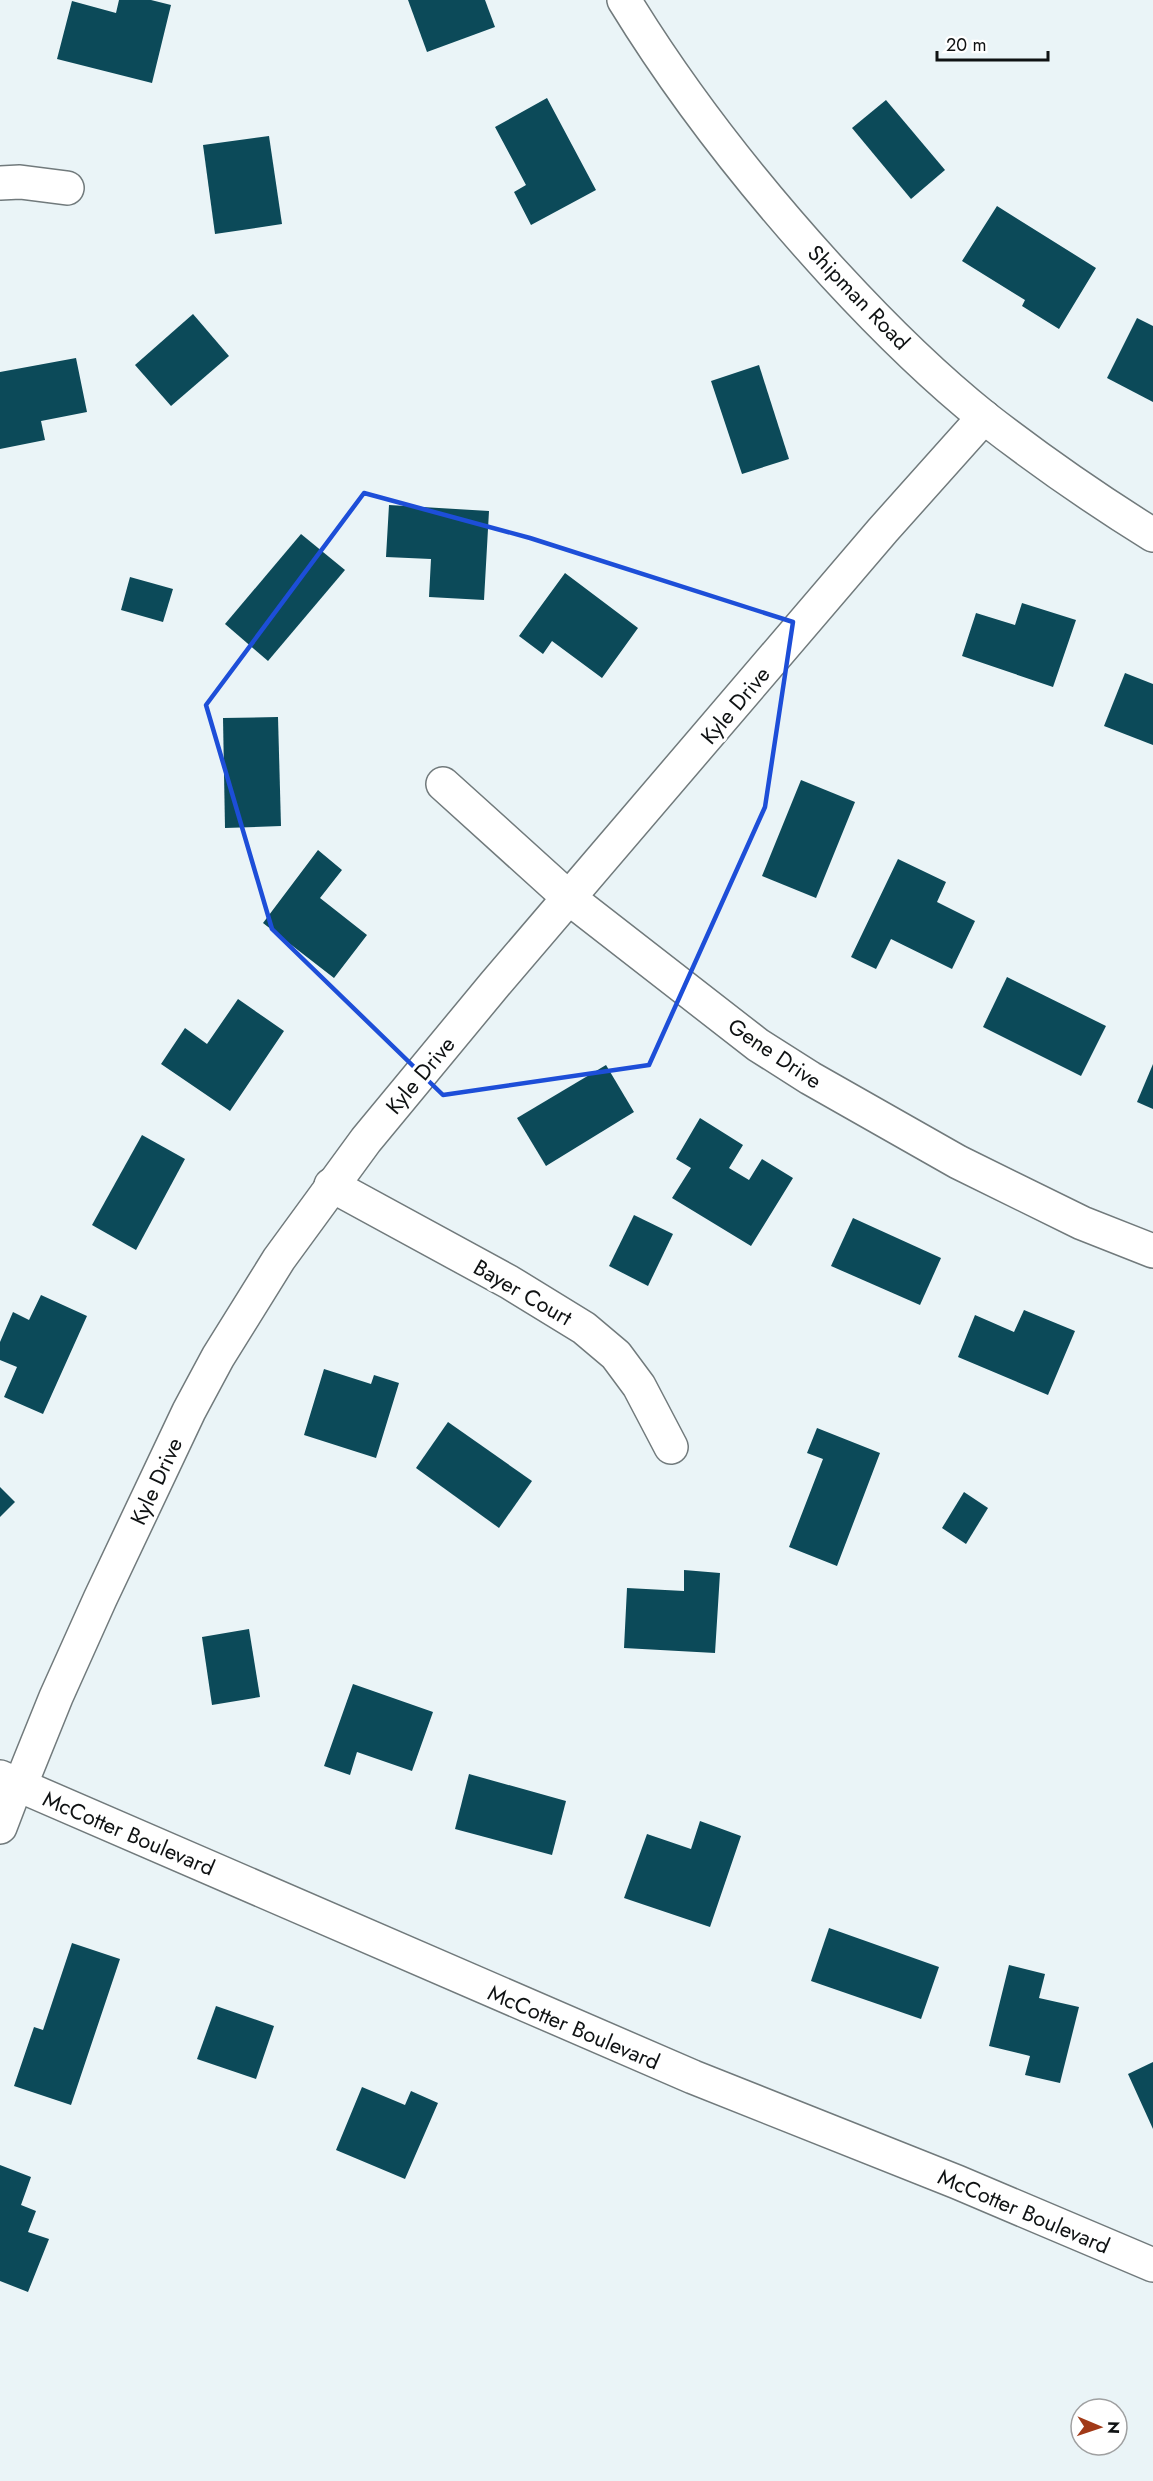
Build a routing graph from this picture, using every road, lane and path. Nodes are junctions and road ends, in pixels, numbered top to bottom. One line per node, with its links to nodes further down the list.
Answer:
1 (624, 0): 4 (street, Shipman Road)
2 (0, 183): 3 (street)
3 (68, 188)
4 (984, 417): 5 (street, Shipman Road); 7 (street, Kyle Drive)
5 (1153, 535)
6 (443, 784): 7 (street, Gene Drive)
7 (570, 898): 8 (street, Kyle Drive); 9 (street, Gene Drive)
8 (331, 1185): 10 (street, Bayer Court); 11 (street, Kyle Drive)
9 (1153, 1251)
10 (671, 1448)
11 (10, 1781): 12 (street, Kyle Drive); 13 (street, McCotter Boulevard)
12 (0, 1827)
13 (1153, 2265)

